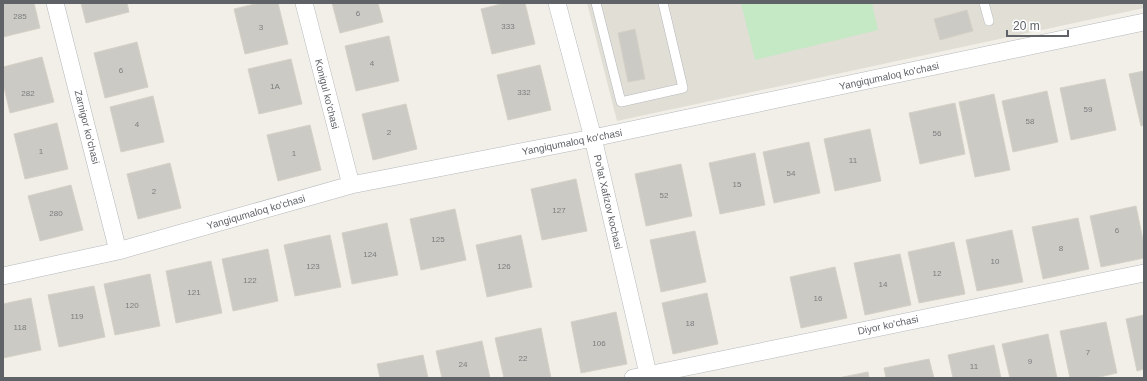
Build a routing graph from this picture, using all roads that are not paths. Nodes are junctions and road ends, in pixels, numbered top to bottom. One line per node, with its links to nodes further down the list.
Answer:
1 (55, 3): 11 (street, Zarnigor ko'chasi)
2 (304, 3): 10 (street, Konigul ko'chasi)
3 (557, 3): 9 (street, Po'lat Xafizov kochasi)
4 (596, 3): 5 (lane)
5 (663, 3)
6 (984, 3): 7 (lane)
7 (989, 21)
8 (1144, 22): 9 (street, Yangiqumaloq ko'chasi)
9 (592, 138): 10 (street, Yangiqumaloq ko'chasi); 14 (street, Po'lat Xafizov kochasi)
10 (351, 185): 11 (street, Yangiqumaloq ko'chasi)
11 (118, 251): 13 (street, Yangiqumaloq ko'chasi)
12 (1144, 273): 14 (street, Diyor ko'chasi)
13 (3, 276)
14 (644, 377)

